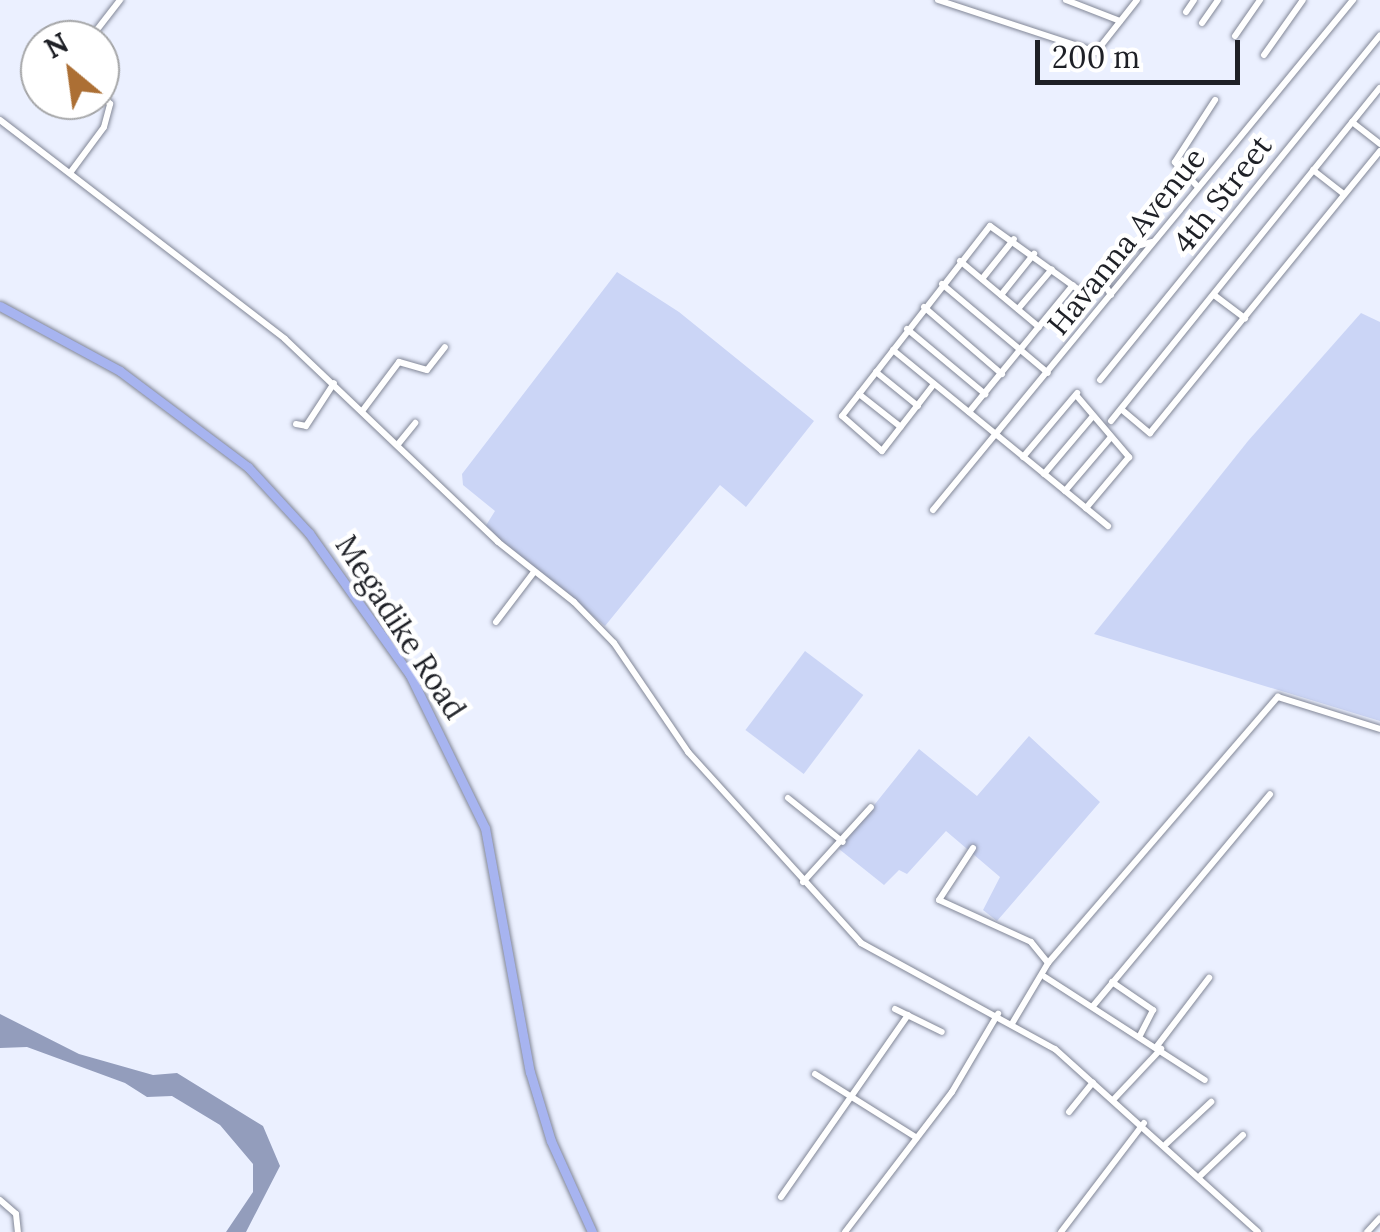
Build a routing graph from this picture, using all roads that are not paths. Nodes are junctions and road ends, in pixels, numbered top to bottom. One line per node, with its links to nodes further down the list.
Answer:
1 (120, 0): 11 (street)
2 (1066, 0): 12 (street)
3 (1137, 0): 12 (street)
4 (1194, 0): 10 (street)
5 (1218, 0): 13 (street)
6 (1260, 0): 14 (street)
7 (1303, 0): 16 (street)
8 (1353, 0): 25 (street, Havanna Avenue)
9 (942, 1): 12 (street)
10 (1186, 12)
11 (104, 20)
12 (1120, 21)
13 (1202, 23)
14 (1235, 36)
15 (1380, 36): 49 (street, 4th Street)
16 (1264, 55)
17 (1380, 88): 21 (street)
18 (1215, 100): 25 (street)
19 (0, 120): 24 (street)
20 (106, 120): 24 (street)
21 (1352, 122): 22 (street); 23 (street)
22 (1380, 147): 26 (street)
23 (1313, 170): 26 (street); 36 (street)
24 (70, 174): 50 (street)
25 (1198, 187): 47 (street, Havanna Avenue)
26 (1344, 194): 40 (street)
27 (1014, 239): 28 (street); 29 (street); 31 (street)
28 (1034, 254): 30 (street); 35 (street)
29 (960, 261): 31 (street); 32 (street)
30 (1052, 269): 33 (street); 39 (street)
31 (982, 279): 35 (street)
32 (942, 284): 38 (street); 45 (street)
33 (1072, 284): 34 (street); 41 (street)
34 (1082, 292)
35 (1001, 295): 39 (street)
36 (1214, 295): 40 (street); 55 (street)
37 (0, 306): 110 (main road, Megadike Road)
38 (924, 307): 42 (street); 48 (street)
39 (1018, 309): 41 (street)
40 (1245, 318): 55 (street)
41 (1039, 327): 45 (street)
42 (907, 329): 44 (street); 53 (street)
43 (446, 347): 56 (street)
44 (892, 350): 46 (street); 51 (street)
45 (1020, 350): 47 (street); 48 (street)
46 (876, 372): 52 (street); 54 (street)
47 (1048, 373): 63 (street, Havanna Avenue)
48 (1002, 374): 53 (street)
49 (1100, 380)
50 (334, 383): 56 (street); 61 (street)
51 (934, 384): 54 (street); 57 (street)
52 (859, 394): 62 (street); 62 (street)
53 (984, 394): 57 (street)
54 (918, 406): 62 (street)
55 (1121, 409): 59 (street)
56 (363, 410): 65 (street)
57 (969, 412): 63 (street)
58 (1093, 416): 64 (street); 66 (street); 67 (street)
59 (1111, 420)
60 (415, 423): 65 (street)
61 (296, 424)
62 (901, 427)
63 (996, 436): 66 (street); 70 (street, Havanna Avenue)
64 (1110, 436): 68 (street); 69 (street)
65 (400, 444): 72 (street)
66 (1024, 456): 67 (street)
67 (1044, 474): 68 (street)
68 (1066, 491): 69 (street)
69 (1086, 508): 71 (street)
70 (933, 510)
71 (1108, 526)
72 (534, 572): 73 (street); 80 (street)
73 (496, 622)
74 (1380, 729): 81 (street)
75 (1270, 794): 84 (street)
76 (788, 798): 78 (street)
77 (871, 807): 78 (street)
78 (843, 842): 80 (street)
79 (973, 848): 81 (street)
80 (803, 882): 88 (street)
81 (1048, 963): 82 (street)
82 (1045, 978): 85 (street); 89 (street)
83 (1209, 978): 92 (street)
84 (1112, 982): 85 (street); 91 (street)
85 (1093, 1006): 91 (street)
86 (895, 1009): 87 (street)
87 (908, 1014): 90 (street); 96 (street)
88 (998, 1014): 89 (street); 102 (street)
89 (1013, 1022): 95 (street)
90 (942, 1032)
91 (1140, 1035): 92 (street)
92 (1159, 1047): 94 (street); 97 (street)
93 (815, 1074): 96 (street)
94 (1205, 1080)
95 (1093, 1082): 97 (street); 99 (street)
96 (850, 1096): 102 (street); 105 (street)
97 (1114, 1099): 100 (street)
98 (1212, 1102): 103 (street)
99 (1069, 1112)
100 (1144, 1123): 103 (street); 112 (street)
101 (1243, 1134): 104 (street)
102 (917, 1138): 111 (street)
103 (1166, 1144): 104 (street)
104 (1201, 1175): 108 (street)
105 (781, 1197)
106 (0, 1200): 109 (street)
107 (1380, 1218): 113 (street)
108 (1252, 1230)
109 (18, 1232)
110 (592, 1232)
111 (844, 1232)
112 (1061, 1232)
113 (1367, 1232)

